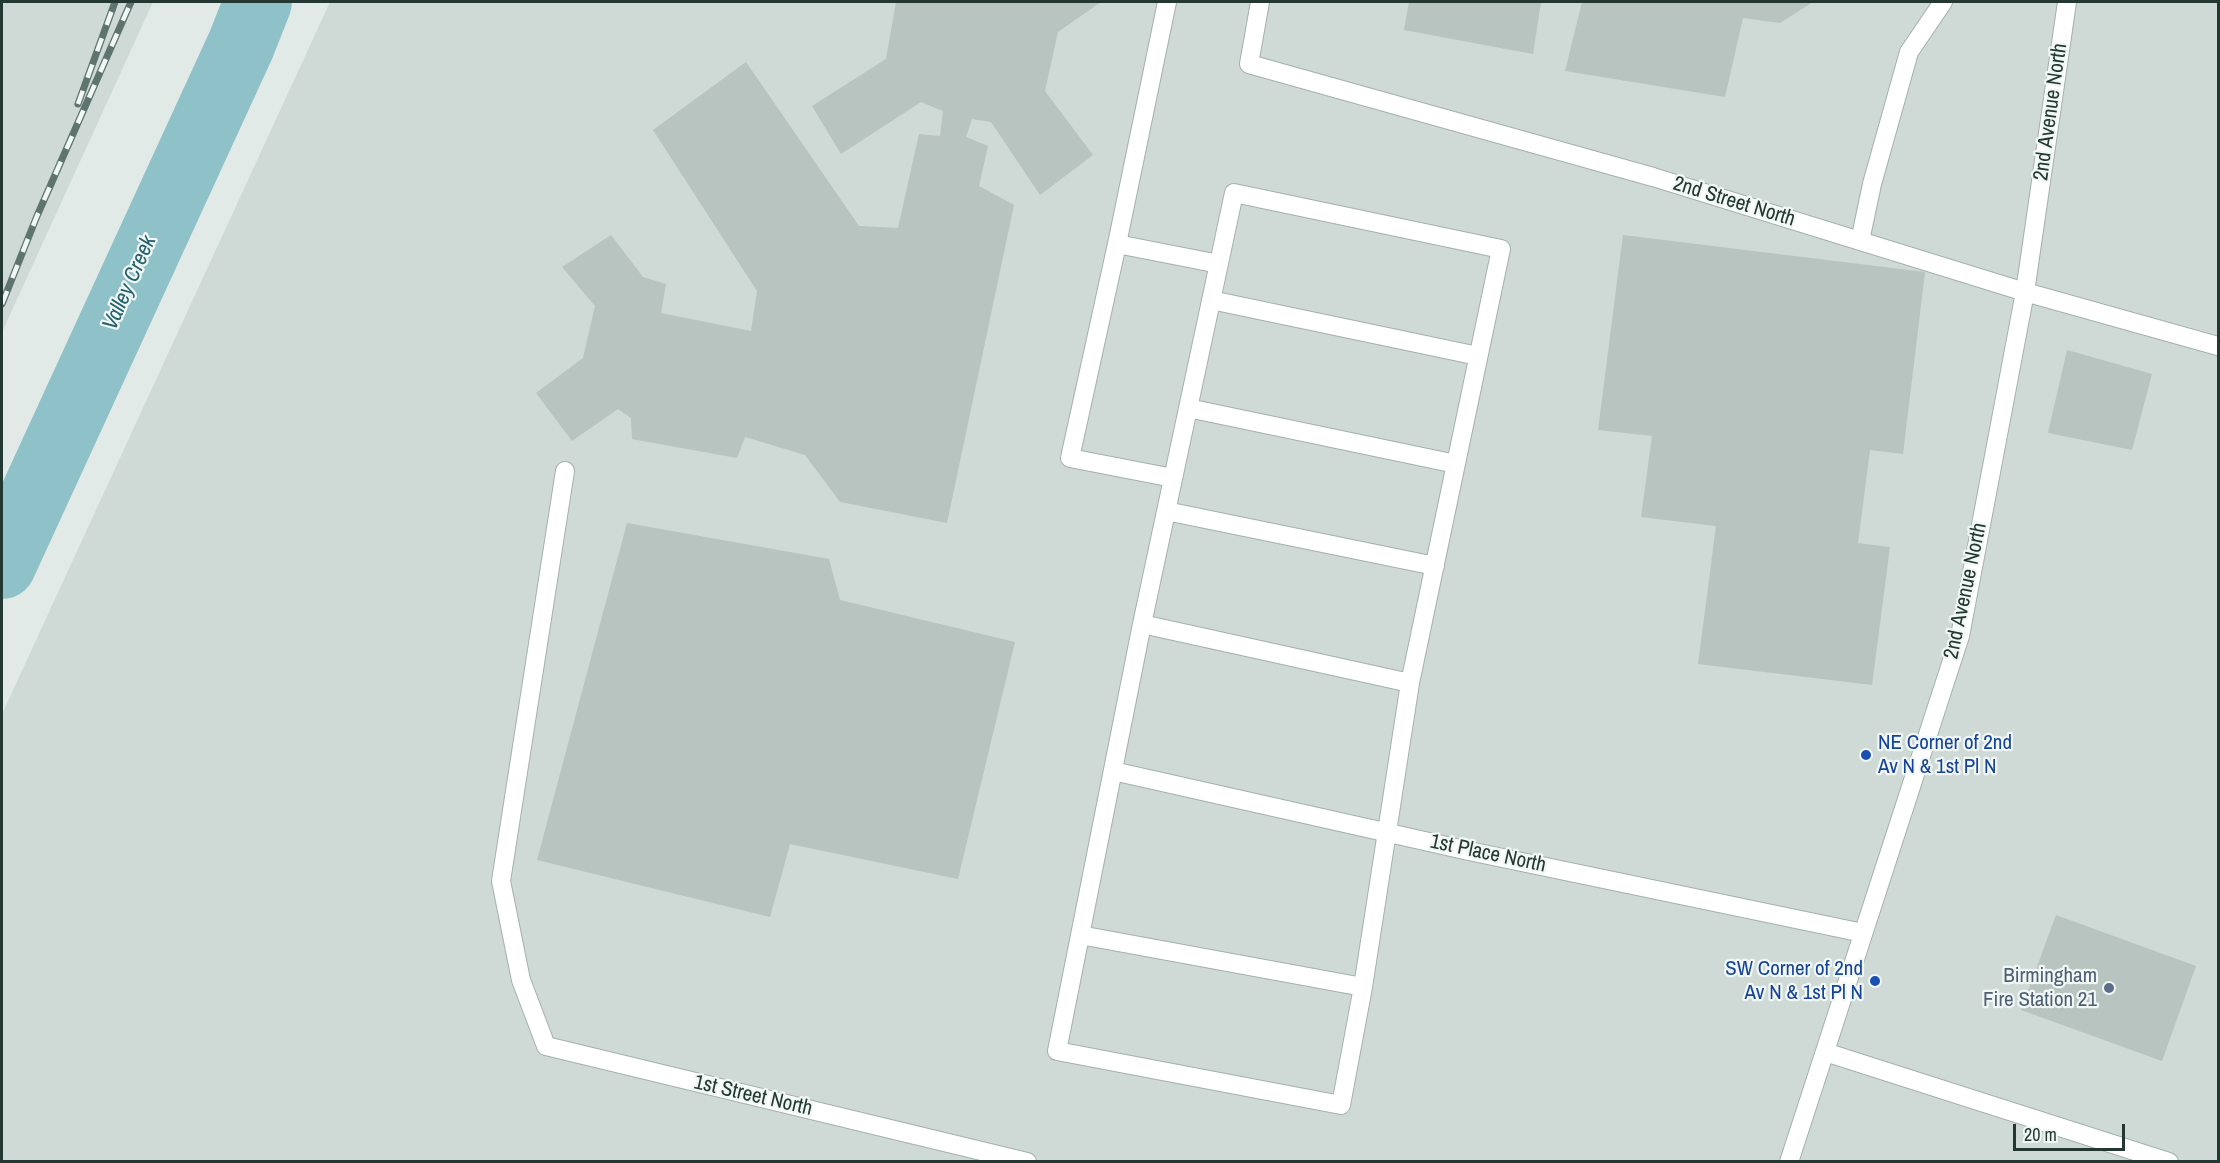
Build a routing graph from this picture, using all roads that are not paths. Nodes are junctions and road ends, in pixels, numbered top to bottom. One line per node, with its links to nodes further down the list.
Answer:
1 (1167, 2): 6 (street)
2 (1260, 2): 5 (street, 2nd Street North)
3 (1943, 2): 5 (street)
4 (2067, 2): 8 (street, 2nd Avenue North)
5 (1860, 241): 8 (street, 2nd Street North)
6 (1117, 244): 7 (street); 15 (street)
7 (1219, 264): 9 (street); 11 (street)
8 (2025, 292): 10 (street, 2nd Street North); 22 (street, 2nd Avenue North)
9 (1211, 300): 11 (street); 12 (street)
10 (2218, 346)
11 (1478, 356): 13 (street)
12 (1188, 408): 13 (street); 15 (street)
13 (1456, 464): 17 (street)
14 (565, 471): 26 (street, 1st Street North)
15 (1173, 478): 16 (street)
16 (1166, 511): 17 (street); 18 (street)
17 (1435, 566): 19 (street)
18 (1142, 624): 19 (street); 20 (street)
19 (1410, 683): 21 (street)
20 (1113, 771): 21 (street, 1st Place North); 23 (street)
21 (1387, 832): 22 (street, 1st Place North); 24 (street)
22 (1863, 933): 25 (street, 2nd Avenue North)
23 (1080, 936): 24 (street); 24 (street)
24 (1363, 987)
25 (1825, 1052): 27 (street, 2nd Avenue North); 28 (street)
26 (1028, 1161)
27 (1789, 1161)
28 (2169, 1161)

